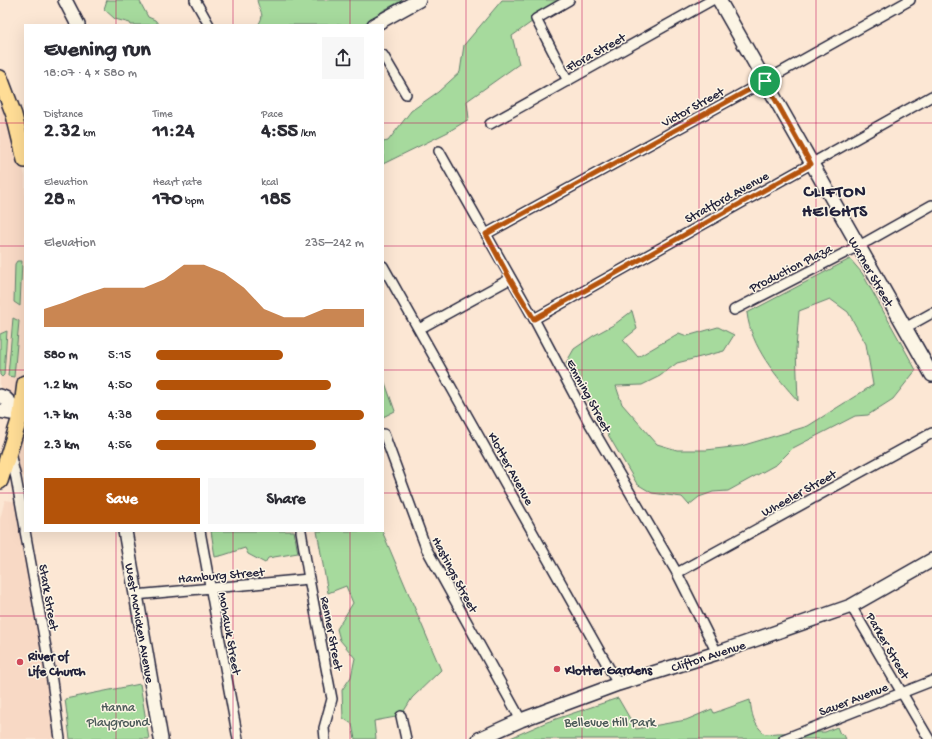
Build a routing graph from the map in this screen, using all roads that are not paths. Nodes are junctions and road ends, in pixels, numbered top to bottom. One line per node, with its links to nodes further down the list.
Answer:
1 (65, 0): 8 (street)
2 (195, 0): 9 (street)
3 (419, 0): 10 (street)
4 (569, 0): 13 (street)
5 (712, 0): 13 (street, Flora Street)
6 (719, 0): 14 (street, Warner Street)
7 (910, 0): 14 (street, Victor Street)
8 (77, 24)
9 (208, 24)
10 (376, 24)
11 (384, 57): 15 (street)
12 (0, 78): 19 (main road)
13 (568, 81): 17 (street, Flora Street)
14 (765, 81): 20 (street, Warner Street); 22 (street, Victor Street)
15 (406, 94)
16 (932, 96): 20 (street, Stratford Avenue)
17 (490, 124)
18 (439, 151): 22 (street, Emming Street)
19 (24, 156)
20 (811, 164): 23 (street, Warner Street); 28 (street, Stratford Avenue)
21 (932, 205): 23 (street, Production Plaza)
22 (486, 234): 25 (street, Emming Street)
23 (858, 246): 26 (street, Production Plaza); 29 (street, Warner Street)
24 (384, 268): 30 (street, Klotter Avenue)
25 (510, 279): 28 (street, Emming Street); 30 (street)
26 (734, 310)
27 (932, 313): 29 (street)
28 (534, 319): 46 (street, Emming Street)
29 (905, 328): 31 (street, Warner Street)
30 (419, 329): 53 (street, Klotter Avenue)
31 (932, 375)
32 (2, 395): 35 (street)
33 (24, 398): 35 (main road)
34 (0, 411): 35 (street)
35 (23, 415): 38 (main road)
36 (932, 433): 46 (street, Wheeler Street)
37 (384, 434): 56 (street, Hastings Street)
38 (9, 450): 39 (main road); 40 (street, Stark Street)
39 (0, 481)
40 (24, 524)
41 (25, 532): 57 (street, Stark Street)
42 (125, 532): 49 (street, West McMicken Avenue)
43 (200, 532): 48 (street, Mohawk Street)
44 (301, 532): 47 (street, Renner Street)
45 (932, 560): 50 (street, Clifton Avenue)
46 (677, 573): 51 (street, Emming Street)
47 (309, 579): 48 (street, Hamburg Street); 60 (street, Renner Street)
48 (210, 588): 49 (street, Hamburg Street); 59 (street, Mohawk Street)
49 (135, 594): 58 (street, West McMicken Avenue)
50 (851, 606): 51 (street, Clifton Avenue); 54 (street, Parker Street)
51 (718, 652): 53 (street, Clifton Avenue)
52 (932, 681): 54 (street, Sauer Avenue)
53 (618, 684): 56 (street, Clifton Avenue)
54 (902, 693): 63 (street, Sauer Avenue); 64 (street, Parker Street)
55 (400, 716): 61 (street)
56 (521, 720): 62 (street, Clifton Avenue)
57 (60, 739)
58 (161, 739)
59 (238, 739)
60 (325, 739)
61 (406, 739)
62 (479, 739)
63 (784, 739)
64 (929, 739)

